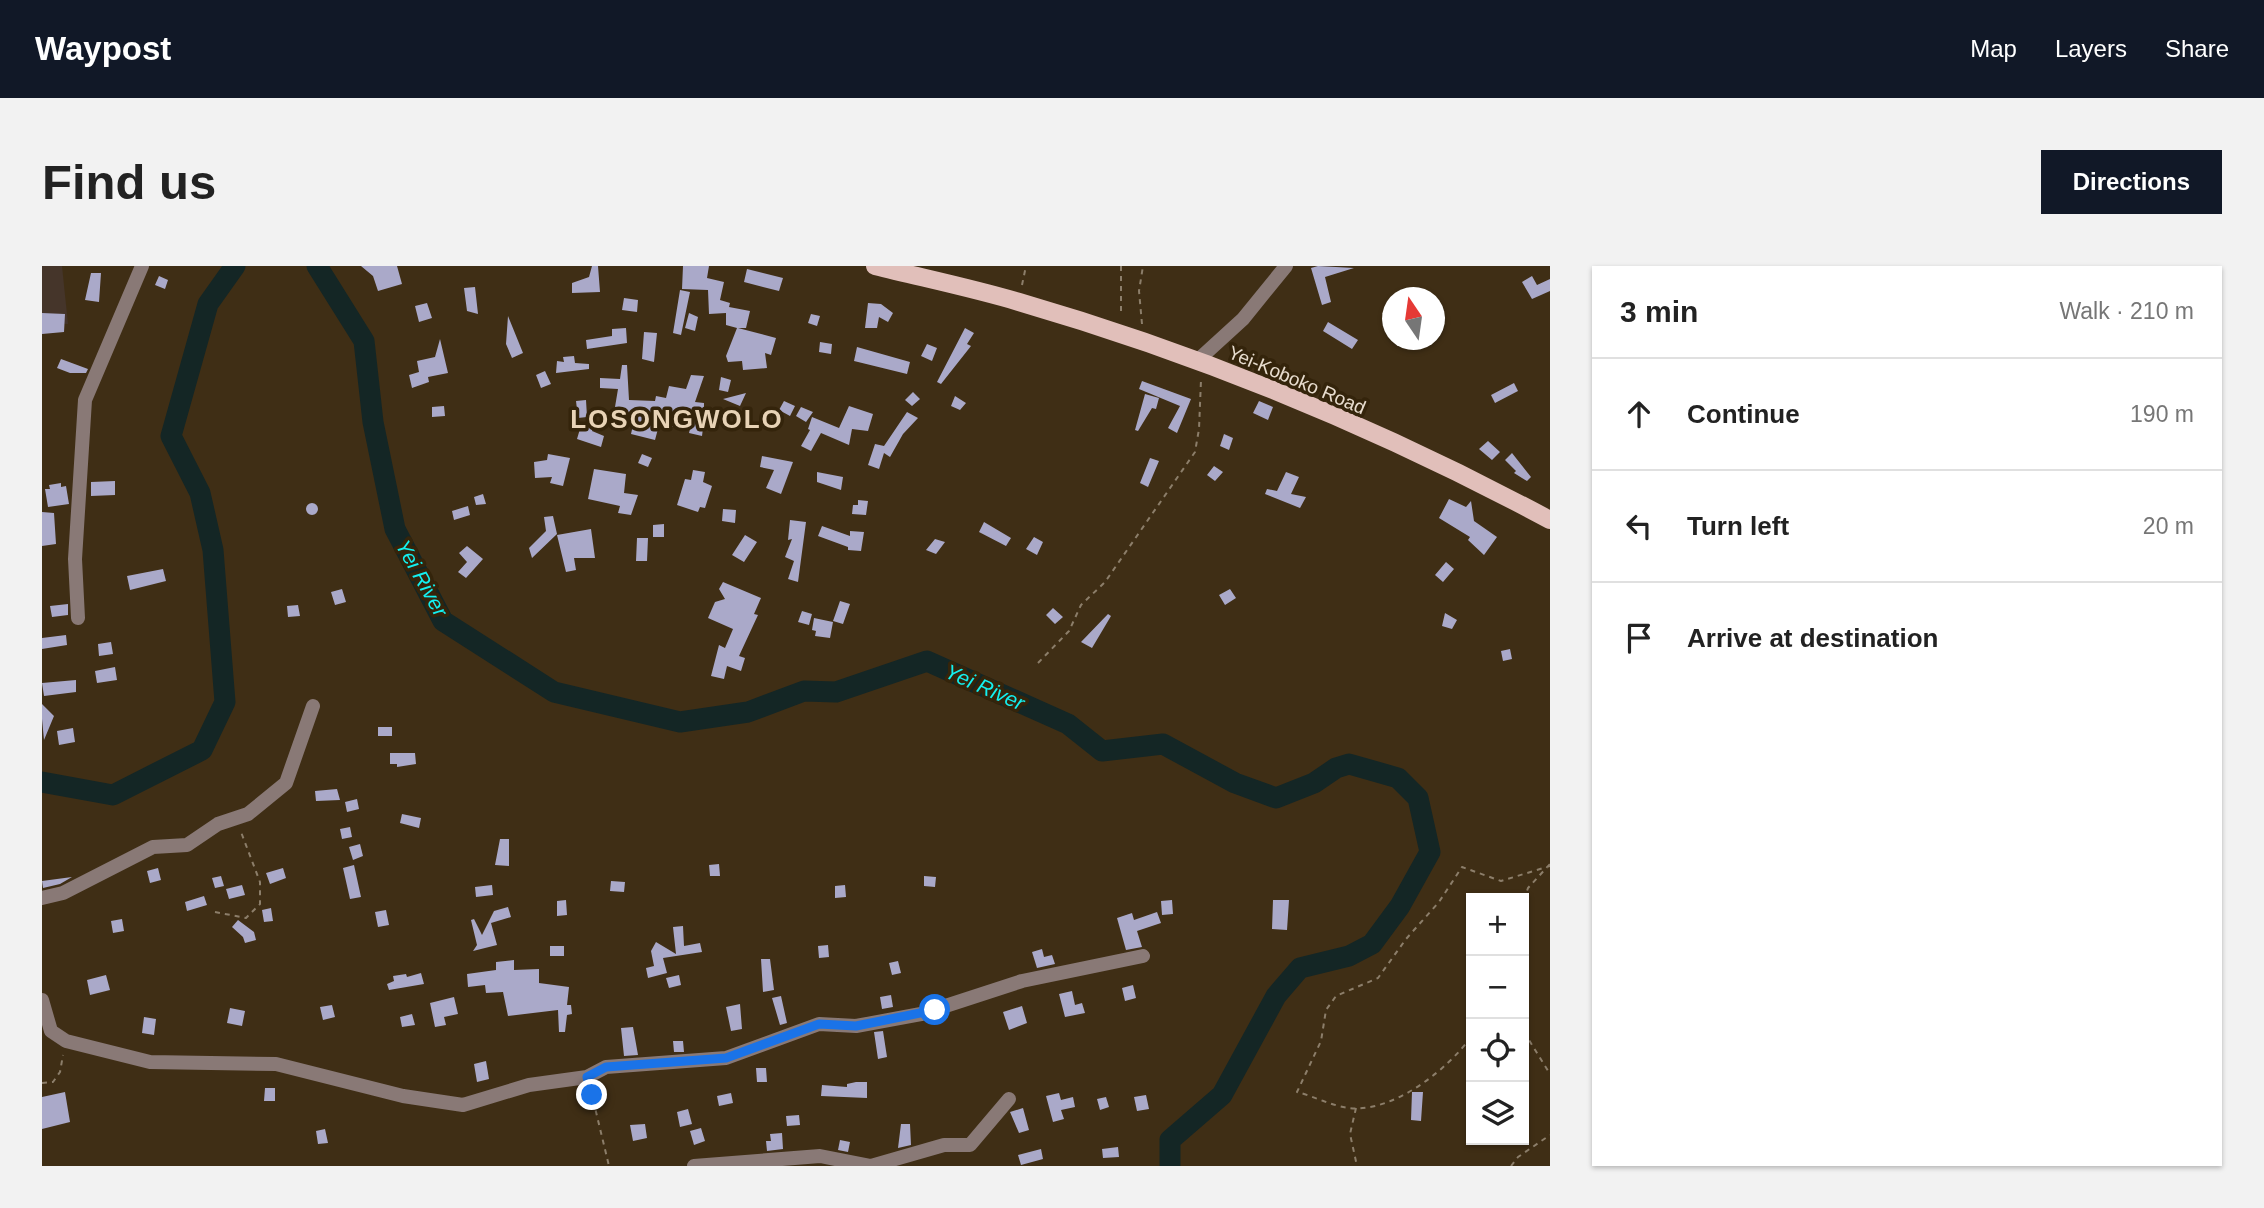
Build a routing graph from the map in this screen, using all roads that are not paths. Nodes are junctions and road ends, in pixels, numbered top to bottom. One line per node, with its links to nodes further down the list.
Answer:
1 (142, 266): 6 (street)
2 (875, 266): 4 (main road, Yei-Koboko Road)
3 (1286, 266): 4 (street)
4 (1196, 361): 5 (main road, Yei-Koboko Road)
5 (1550, 520)
6 (78, 618)
7 (313, 706): 8 (street)
8 (42, 898)
9 (1143, 956): 10 (street)
10 (42, 1000)
11 (1009, 1099): 12 (street)
12 (747, 1164): 13 (street)
13 (694, 1166)

